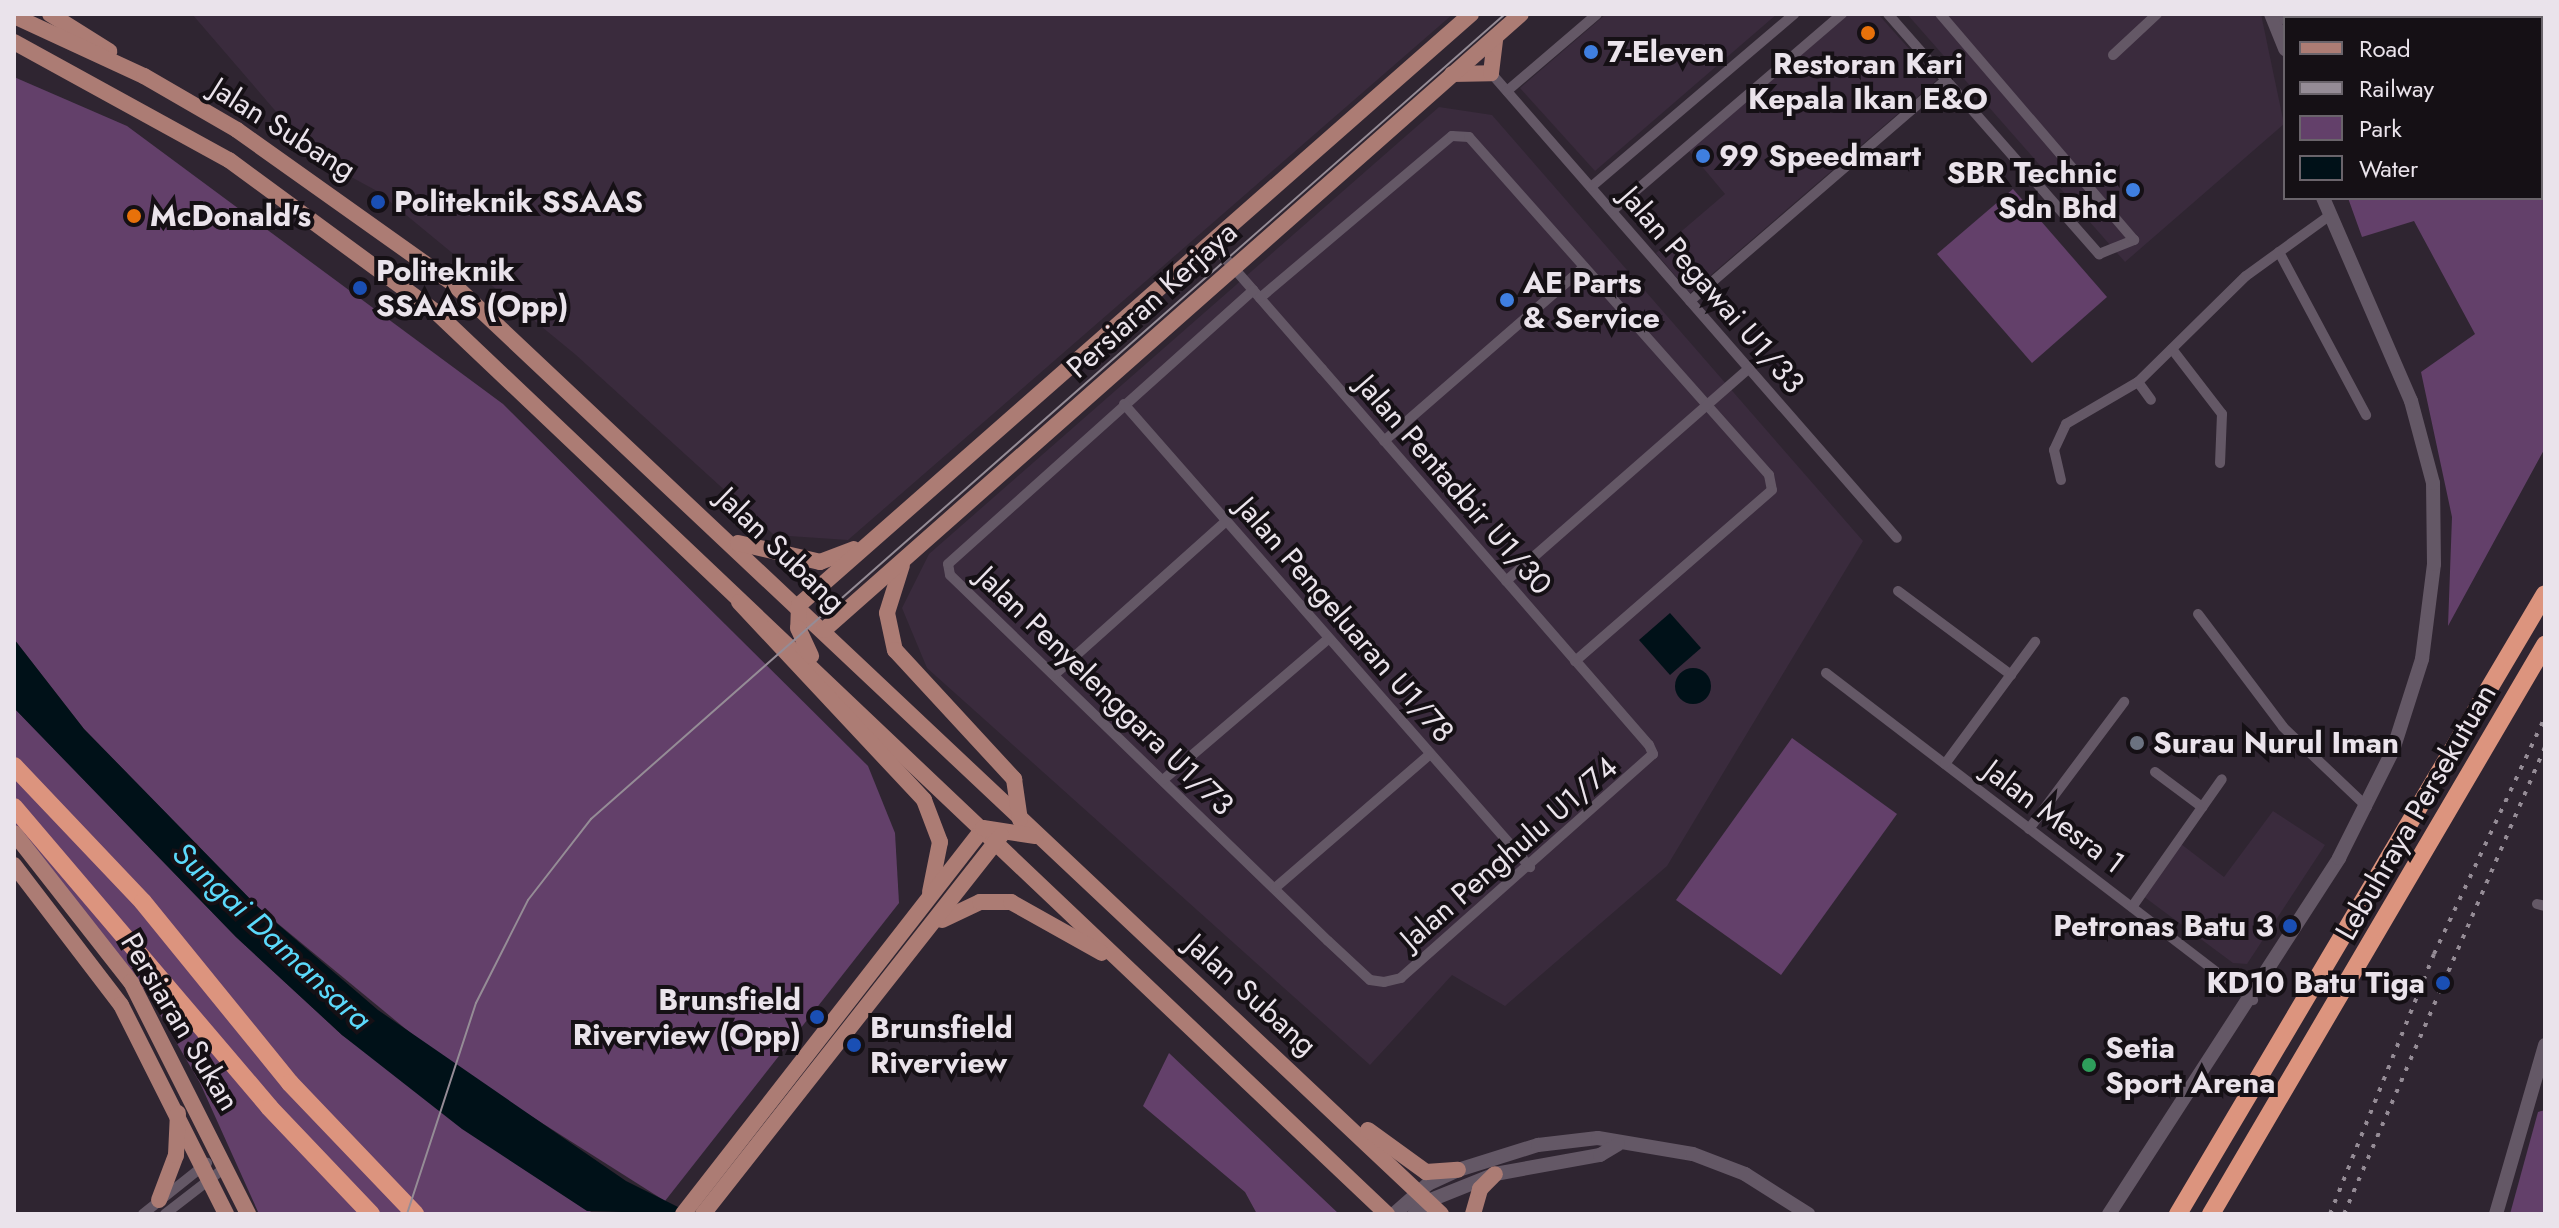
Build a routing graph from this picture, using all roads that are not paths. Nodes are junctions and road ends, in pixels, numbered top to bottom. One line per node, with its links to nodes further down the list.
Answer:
1 (50, 14): 18 (main road)
2 (1471, 14): 25 (main road, Persiaran Kerjaya)
3 (1521, 14): 12 (main road, Persiaran Kerjaya)
4 (1597, 14): 20 (street)
5 (1794, 14): 21 (street)
6 (1842, 14): 23 (street)
7 (1888, 14): 19 (street)
8 (1940, 14): 19 (street)
9 (2157, 14): 15 (street)
10 (2271, 14): 13 (street)
11 (14, 16): 18 (main road, Jalan Subang)
12 (1496, 35): 16 (main road); 17 (main road, Persiaran Kerjaya)
13 (2283, 38)
14 (14, 42): 47 (main road, Jalan Subang)
15 (2113, 55)
16 (1491, 73): 17 (main road); 20 (street, Jalan Pegawai U1/33)
17 (1451, 75): 27 (main road, Persiaran Kerjaya)
18 (144, 76): 44 (main road, Jalan Subang)
19 (1946, 80): 30 (street)
20 (1507, 91): 21 (street, Jalan Pegawai U1/33)
21 (1591, 187): 23 (street, Jalan Pegawai U1/33)
22 (2324, 200): 24 (street)
23 (1612, 211): 30 (street, Jalan Pegawai U1/33)
24 (2329, 216): 26 (street); 74 (street)
25 (1208, 239): 27 (street, Jalan Pentadbir U1/30); 42 (main road, Persiaran Kerjaya)
26 (2279, 252): 31 (street); 37 (street)
27 (1232, 266): 29 (street, Jalan Pentadbir U1/30); 45 (main road, Persiaran Kerjaya)
28 (1584, 267): 29 (street, Jalan Penyelenggara U1/73); 36 (street); 38 (street)
29 (1256, 294): 35 (street, Jalan Penyelenggara U1/73); 38 (street, Jalan Pentadbir U1/30)
30 (1690, 301): 32 (street, Jalan Pegawai U1/33)
31 (2172, 349): 33 (street); 39 (street)
32 (1749, 368): 36 (street); 43 (street, Jalan Pegawai U1/33)
33 (2138, 382): 34 (street); 40 (street)
34 (2151, 400)
35 (1124, 404): 41 (street, Jalan Pengeluaran U1/78); 61 (street, Jalan Penyelenggara U1/73)
36 (1707, 405): 46 (street); 58 (street)
37 (2366, 415)
38 (1384, 441): 46 (street, Jalan Pentadbir U1/30)
39 (2220, 463)
40 (2061, 480)
41 (1226, 521): 55 (street, Jalan Pengeluaran U1/78); 61 (street)
42 (873, 538): 44 (main road); 50 (main road, Persiaran Kerjaya)
43 (1897, 538)
44 (733, 541): 50 (main road, Jalan Subang)
45 (910, 553): 54 (main road, Persiaran Kerjaya); 75 (main road)
46 (1506, 581): 58 (street, Jalan Pentadbir U1/30)
47 (730, 585): 51 (main road, Jalan Subang); 85 (main road)
48 (1898, 591): 62 (street)
49 (2545, 594): 116 (highway, Lebuhraya Persekutuan)
50 (799, 605): 53 (main road); 54 (main road, Jalan Subang)
51 (759, 612): 53 (main road); 60 (main road, Jalan Subang)
52 (2198, 614): 74 (street)
53 (798, 628): 54 (main road); 60 (main road)
54 (824, 630): 71 (main road, Jalan Subang)
55 (1329, 638): 64 (street, Jalan Pengeluaran U1/78); 70 (street)
56 (2035, 642): 62 (street)
57 (2545, 645): 117 (highway, Lebuhraya Persekutuan)
58 (1575, 661): 66 (street, Jalan Pentadbir U1/30)
59 (1826, 673): 65 (street, Jalan Mesra 1)
60 (824, 675): 77 (main road, Jalan Subang)
61 (1054, 675): 70 (street, Jalan Penyelenggara U1/73)
62 (2011, 675): 65 (street)
63 (2124, 702): 78 (street)
64 (1430, 754): 83 (street, Jalan Pengeluaran U1/78); 84 (street)
65 (1945, 764): 78 (street, Jalan Mesra 1)
66 (1648, 765): 83 (street, Jalan Penghulu U1/74)
67 (14, 766): 106 (highway)
68 (2155, 772): 73 (street)
69 (2222, 779): 73 (street)
70 (1163, 780): 84 (street, Jalan Penyelenggara U1/73)
71 (994, 794): 75 (main road, Jalan Subang); 76 (main road)
72 (14, 807): 105 (highway)
73 (2202, 807): 86 (street)
74 (2367, 807): 90 (street)
75 (1020, 820): 80 (main road, Jalan Subang)
76 (1003, 826): 77 (main road); 80 (main road); 81 (main road)
77 (983, 828): 81 (main road, Jalan Subang); 85 (main road)
78 (2029, 829): 86 (street, Jalan Mesra 1)
79 (14, 833): 95 (main road, Persiaran Sukan)
80 (1038, 837): 92 (main road, Jalan Subang)
81 (999, 843): 87 (main road); 88 (main road, Jalan Subang)
82 (14, 865): 93 (main road, Persiaran Sukan)
83 (1530, 867): 89 (street, Jalan Penghulu U1/74)
84 (1275, 888): 89 (street, Jalan Penyelenggara U1/73)
85 (929, 897): 98 (main road)
86 (2132, 907): 90 (street, Jalan Mesra 1)
87 (934, 925): 88 (main road); 98 (main road)
88 (1127, 968): 109 (main road, Jalan Subang)
89 (1401, 978)
90 (2253, 1000): 115 (street)
91 (2545, 1045): 118 (street)
92 (1319, 1093): 97 (main road); 100 (main road, Jalan Subang)
93 (178, 1107): 96 (main road, Persiaran Sukan); 101 (main road)
94 (1618, 1144): 97 (street); 99 (street); 114 (street)
95 (226, 1159): 96 (street); 104 (main road, Persiaran Sukan)
96 (208, 1170): 101 (street); 103 (main road, Persiaran Sukan)
97 (1458, 1170): 100 (street)
98 (725, 1174): 107 (main road); 108 (main road)
99 (1495, 1174): 100 (street); 113 (main road)
100 (1423, 1196): 110 (street); 111 (street); 112 (main road, Jalan Subang)
101 (162, 1207): 102 (street)
102 (143, 1214)
103 (226, 1214)
104 (248, 1214)
105 (371, 1214)
106 (415, 1214)
107 (683, 1214)
108 (703, 1214)
109 (1387, 1214)
110 (1394, 1214)
111 (1414, 1214)
112 (1441, 1214)
113 (1473, 1214)
114 (1808, 1214)
115 (2109, 1214)
116 (2178, 1214)
117 (2211, 1214)
118 (2496, 1214)

